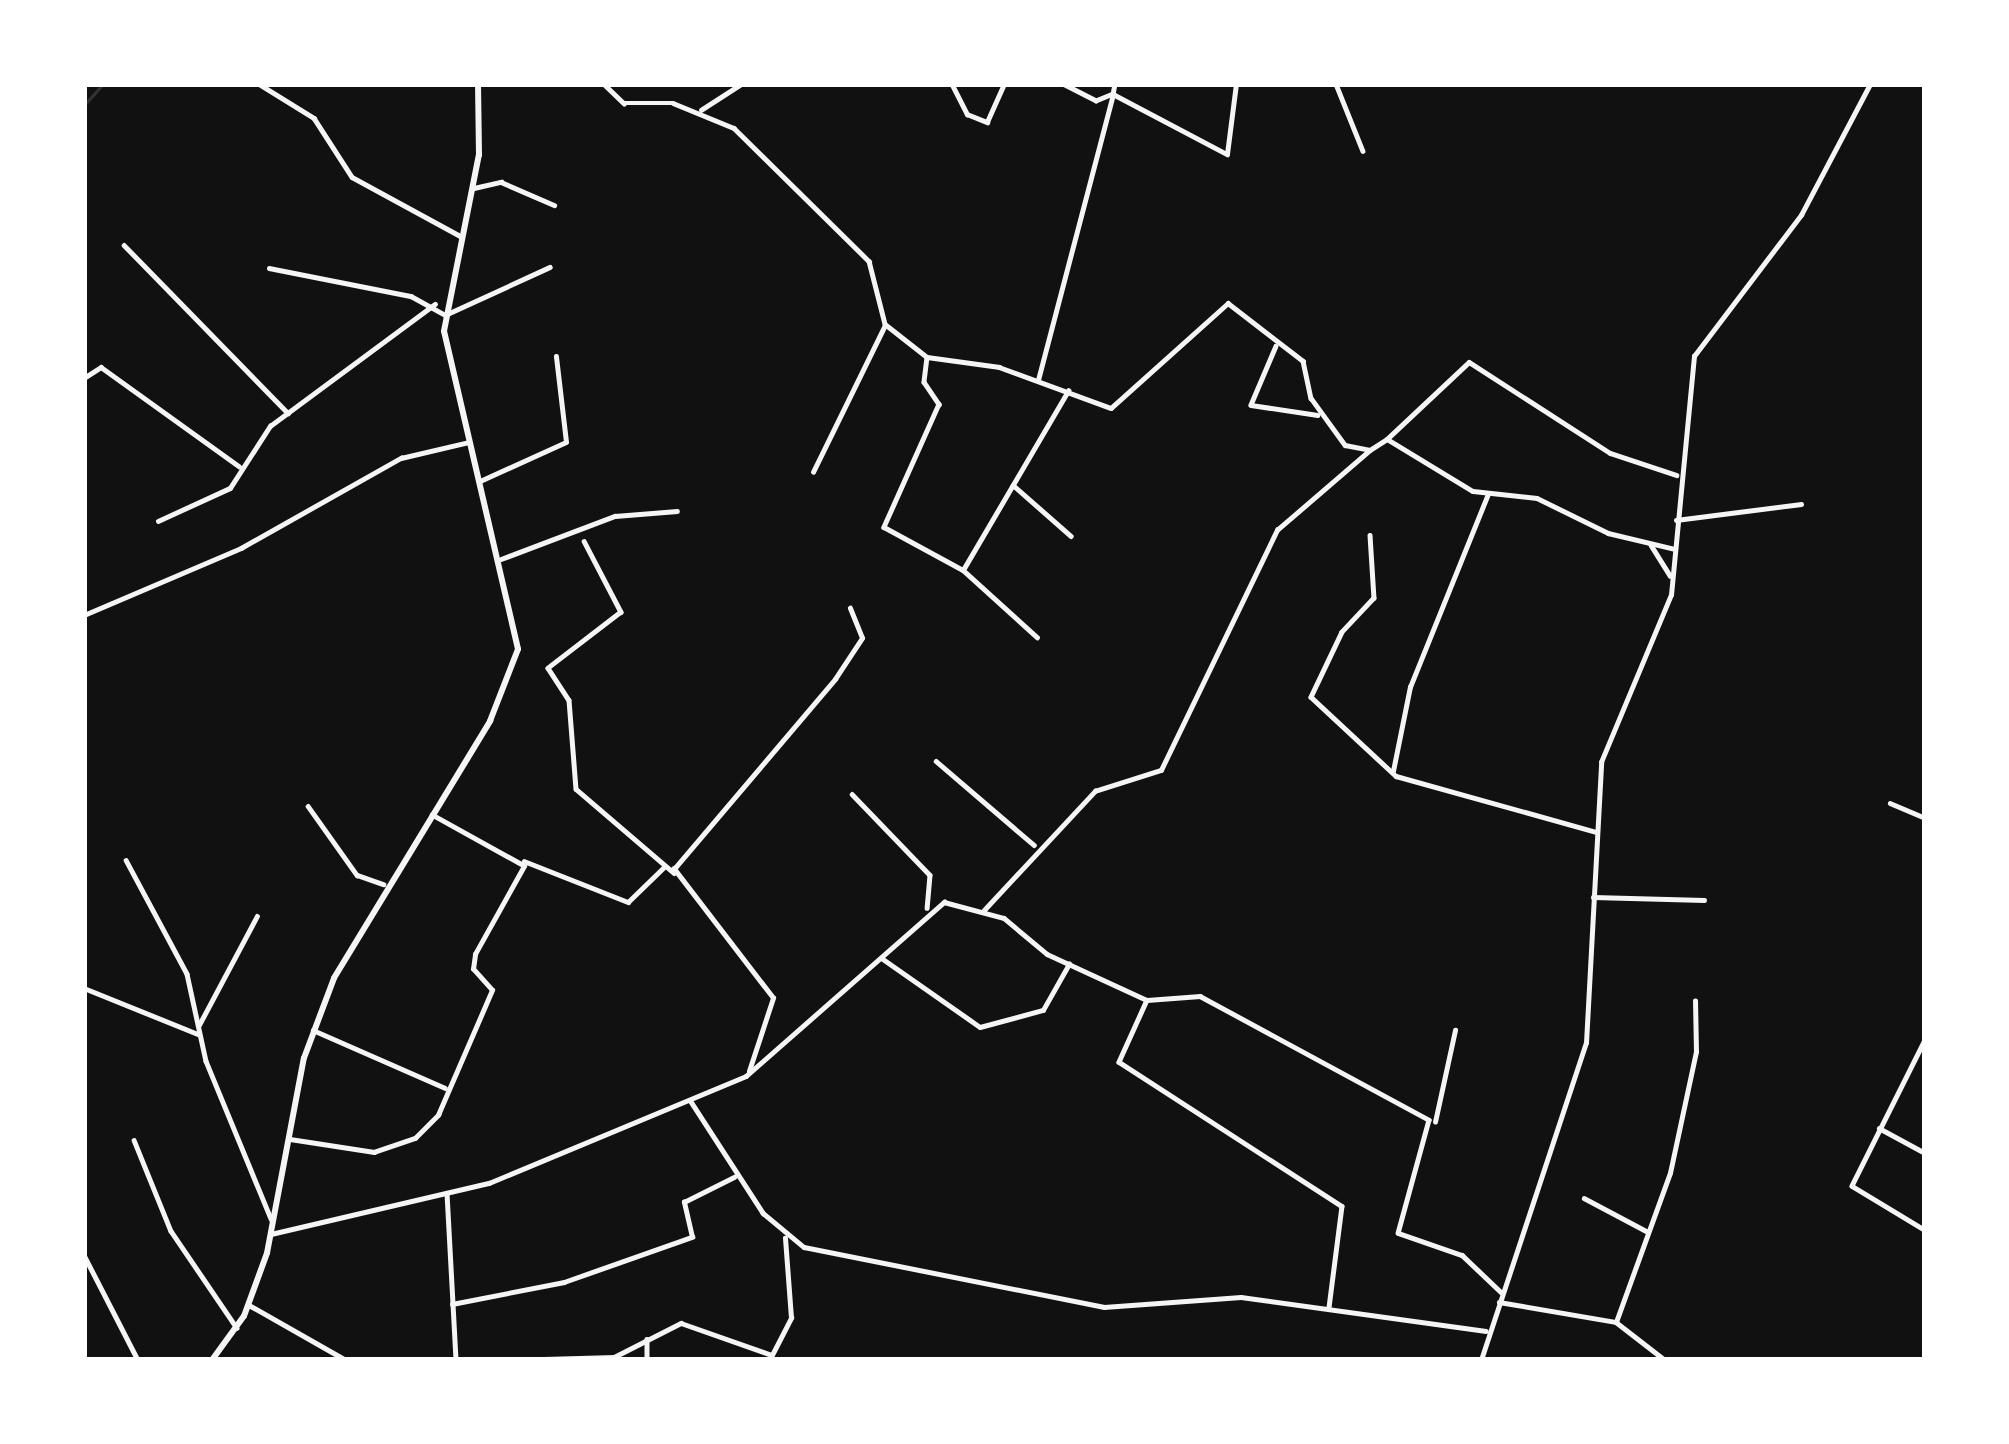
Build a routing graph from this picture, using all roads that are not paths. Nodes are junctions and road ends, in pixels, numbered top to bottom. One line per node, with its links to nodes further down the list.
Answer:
1 (259, 84): 17 (street)
2 (478, 84): 15 (street)
3 (604, 84): 13 (street)
4 (741, 84): 13 (street)
5 (952, 84): 6 (street)
6 (1004, 84)
7 (1062, 84): 12 (street)
8 (1115, 84): 12 (street)
9 (1236, 84): 12 (street)
10 (1336, 84): 14 (street)
11 (1870, 84): 37 (street)
12 (1113, 94): 28 (street)
13 (700, 111): 23 (street)
14 (1363, 151)
15 (473, 188): 16 (street); 17 (street)
16 (554, 205)
17 (461, 237): 22 (street)
18 (124, 245): 30 (street)
19 (550, 267): 22 (street)
20 (269, 268): 21 (street)
21 (435, 304): 22 (street); 30 (street)
22 (445, 315): 33 (street)
23 (885, 324): 25 (street); 36 (street)
24 (1276, 346): 29 (street); 31 (street); 31 (street)
25 (927, 357): 28 (street); 51 (street)
26 (556, 358): 38 (street)
27 (84, 378): 35 (street)
28 (1038, 380): 29 (street)
29 (1069, 391): 39 (street)
30 (288, 413): 35 (street)
31 (1320, 415): 34 (street)
32 (1387, 439): 34 (street); 37 (street); 40 (street)
33 (469, 442): 38 (street); 54 (street)
34 (1370, 450): 64 (street)
35 (239, 466): 44 (street)
36 (812, 472)
37 (1676, 475): 43 (street)
38 (479, 481): 50 (street)
39 (1013, 485): 46 (street); 51 (street)
40 (1487, 496): 48 (street); 57 (street)
41 (1801, 504): 43 (street)
42 (677, 511): 50 (street)
43 (1676, 520): 49 (street)
44 (158, 521)
45 (1370, 535): 57 (street)
46 (1071, 536)
47 (584, 541): 67 (street)
48 (1652, 545): 49 (street); 52 (street)
49 (1675, 548): 52 (street)
50 (501, 559): 61 (street)
51 (962, 570): 55 (street)
52 (1672, 580): 63 (street)
53 (850, 608): 68 (street)
54 (84, 615)
55 (1036, 638)
56 (936, 760): 64 (street)
57 (1393, 771): 63 (street)
58 (851, 794): 72 (street)
59 (1890, 803): 62 (street)
60 (308, 806): 69 (street)
61 (432, 815): 66 (street); 69 (street)
62 (1925, 818)
63 (1596, 832): 70 (street)
64 (1034, 845): 73 (street)
65 (126, 860): 80 (street)
66 (523, 861): 67 (street); 86 (street)
67 (662, 868): 68 (street)
68 (674, 872): 85 (street)
69 (383, 884): 81 (street)
70 (1593, 897): 71 (street); 103 (street)
71 (1704, 900)
72 (928, 908): 73 (street); 75 (street)
73 (984, 910): 76 (street)
74 (257, 916): 80 (street)
75 (883, 959): 76 (street); 85 (street)
76 (1070, 964): 78 (street)
77 (84, 988): 83 (street)
78 (1147, 1000): 88 (street); 107 (street)
79 (1695, 1001): 97 (street)
80 (199, 1025): 83 (street)
81 (314, 1030): 86 (street); 90 (street)
82 (1454, 1030): 88 (street)
83 (198, 1034): 96 (street)
84 (1925, 1040): 89 (street)
85 (746, 1076): 87 (street)
86 (445, 1088): 90 (street)
87 (690, 1100): 93 (street); 94 (street)
88 (1434, 1127): 103 (street)
89 (1879, 1128): 92 (street); 98 (street)
90 (288, 1138): 96 (street)
91 (134, 1140): 109 (street)
92 (1925, 1153)
93 (736, 1177): 100 (street); 105 (street)
94 (447, 1193): 99 (street); 105 (street)
95 (1584, 1198): 97 (street)
96 (273, 1221): 99 (street)
97 (1646, 1232): 108 (street)
98 (1925, 1233): 101 (street)
99 (271, 1234): 106 (street)
100 (785, 1238): 107 (street); 112 (street)
101 (1925, 1254)
102 (84, 1256): 113 (street)
103 (1501, 1292): 104 (street)
104 (1499, 1302): 108 (street); 110 (street)
105 (452, 1304): 116 (street)
106 (250, 1305): 109 (street); 115 (street)
107 (1329, 1307): 110 (street)
108 (1616, 1322): 120 (street)
109 (237, 1328): 114 (street)
110 (1488, 1331): 119 (street)
111 (647, 1339): 112 (street); 117 (street); 118 (street)
112 (748, 1356)
113 (138, 1360)
114 (212, 1360)
115 (346, 1360)
116 (456, 1360)
117 (506, 1360)
118 (647, 1360)
119 (1481, 1360)
120 (1665, 1360)

